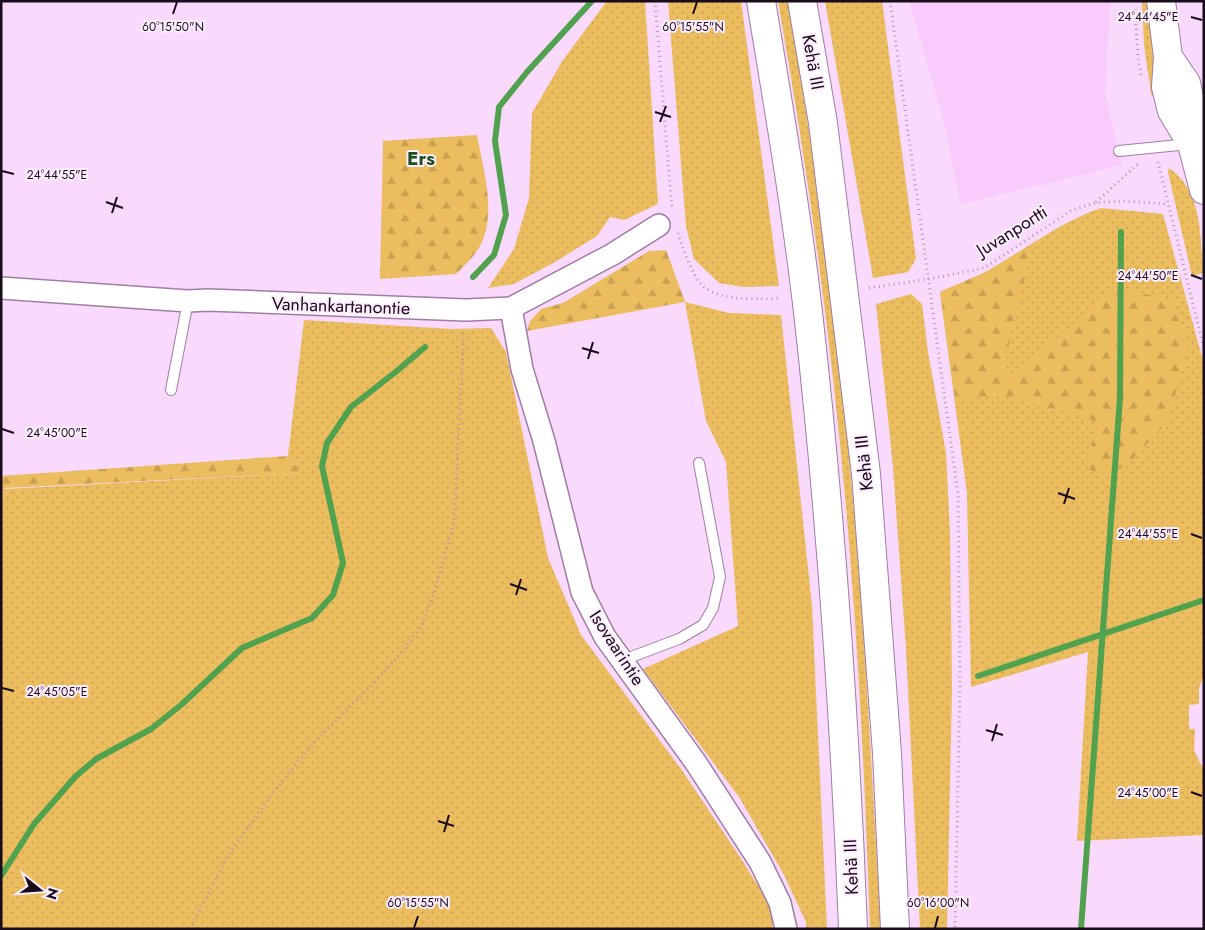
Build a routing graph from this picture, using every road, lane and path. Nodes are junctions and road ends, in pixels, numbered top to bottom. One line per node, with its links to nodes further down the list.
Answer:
1 (655, 1): 14 (path)
2 (761, 1): 28 (main road, Kehä III)
3 (802, 1): 29 (main road, Kehä III)
4 (890, 1): 15 (path)
5 (1135, 1): 7 (path)
6 (1161, 1): 8 (main road)
7 (1141, 76)
8 (1192, 144): 9 (lane); 11 (main road)
9 (1155, 148): 10 (lane); 12 (path); 13 (path)
10 (1119, 151)
11 (1203, 188)
12 (1095, 203): 13 (path, Juvanportti); 15 (path, Juvanportti)
13 (1168, 204): 22 (path)
14 (669, 222): 18 (path); 20 (street, Vanhankartanontie)
15 (929, 279): 17 (path, Juvanportti); 30 (path)
16 (1, 288): 19 (street, Vanhankartanontie)
17 (869, 288)
18 (781, 298)
19 (188, 301): 21 (street, Vanhankartanontie); 23 (lane)
20 (511, 308): 21 (street, Vanhankartanontie); 25 (street, Isovaarintie)
21 (466, 310): 26 (path)
22 (1204, 349)
23 (171, 390)
24 (700, 463): 25 (lane)
25 (623, 660): 27 (street, Isovaarintie)
26 (190, 929)
27 (786, 929)
28 (853, 929)
29 (896, 929)
30 (955, 929)

